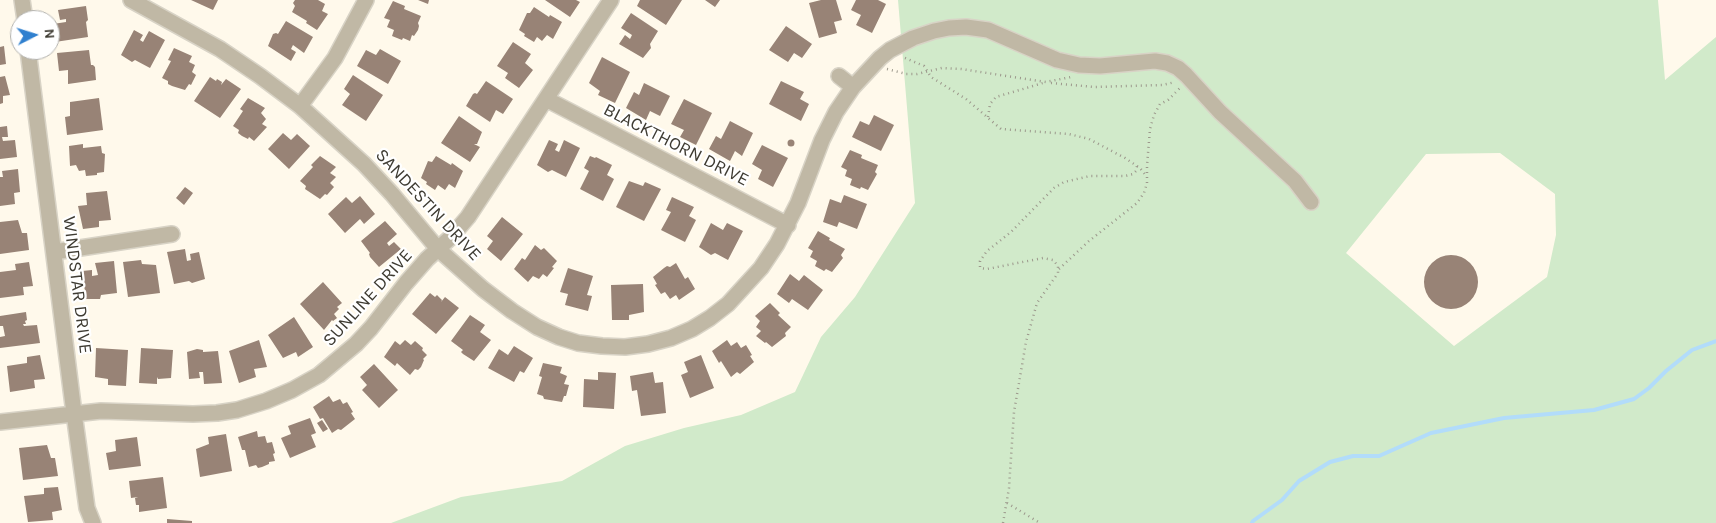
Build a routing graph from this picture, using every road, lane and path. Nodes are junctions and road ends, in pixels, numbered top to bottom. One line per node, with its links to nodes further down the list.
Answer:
1 (132, 0): 4 (street, SANDESTIN DRIVE)
2 (366, 0): 15 (street)
3 (611, 0): 14 (street, SUNLINE DRIVE)
4 (150, 4): 15 (street, SANDESTIN DRIVE)
5 (896, 47): 7 (street, SANDESTIN DRIVE); 8 (path); 11 (street, SANDESTIN DRIVE)
6 (29, 60): 23 (street, WINDSTAR DRIVE)
7 (875, 63): 8 (path); 13 (street, SANDESTIN DRIVE)
8 (928, 71): 12 (path); 16 (path)
9 (839, 76): 13 (street)
10 (1072, 77): 12 (path)
11 (1189, 80): 12 (path); 18 (path); 19 (street, SANDESTIN DRIVE)
12 (1046, 82): 16 (path)
13 (853, 87): 20 (street, SANDESTIN DRIVE)
14 (546, 99): 20 (street, BLACKTHORN DRIVE); 22 (street, SUNLINE DRIVE)
15 (300, 106): 22 (street, SANDESTIN DRIVE)
16 (988, 117): 17 (path)
17 (1137, 166): 18 (path); 24 (path)
18 (1147, 177): 24 (path)
19 (1311, 202)
20 (788, 225): 22 (street, SANDESTIN DRIVE)
21 (172, 234): 23 (street)
22 (438, 249): 25 (street, SUNLINE DRIVE)
23 (54, 252): 25 (street, WINDSTAR DRIVE)
24 (1058, 268): 27 (path)
25 (74, 413): 26 (street, SUNLINE DRIVE); 28 (street, WINDSTAR DRIVE)
26 (0, 422)
27 (1007, 503): 29 (path); 30 (path)
28 (93, 523)
29 (1003, 523)
30 (1040, 523)

